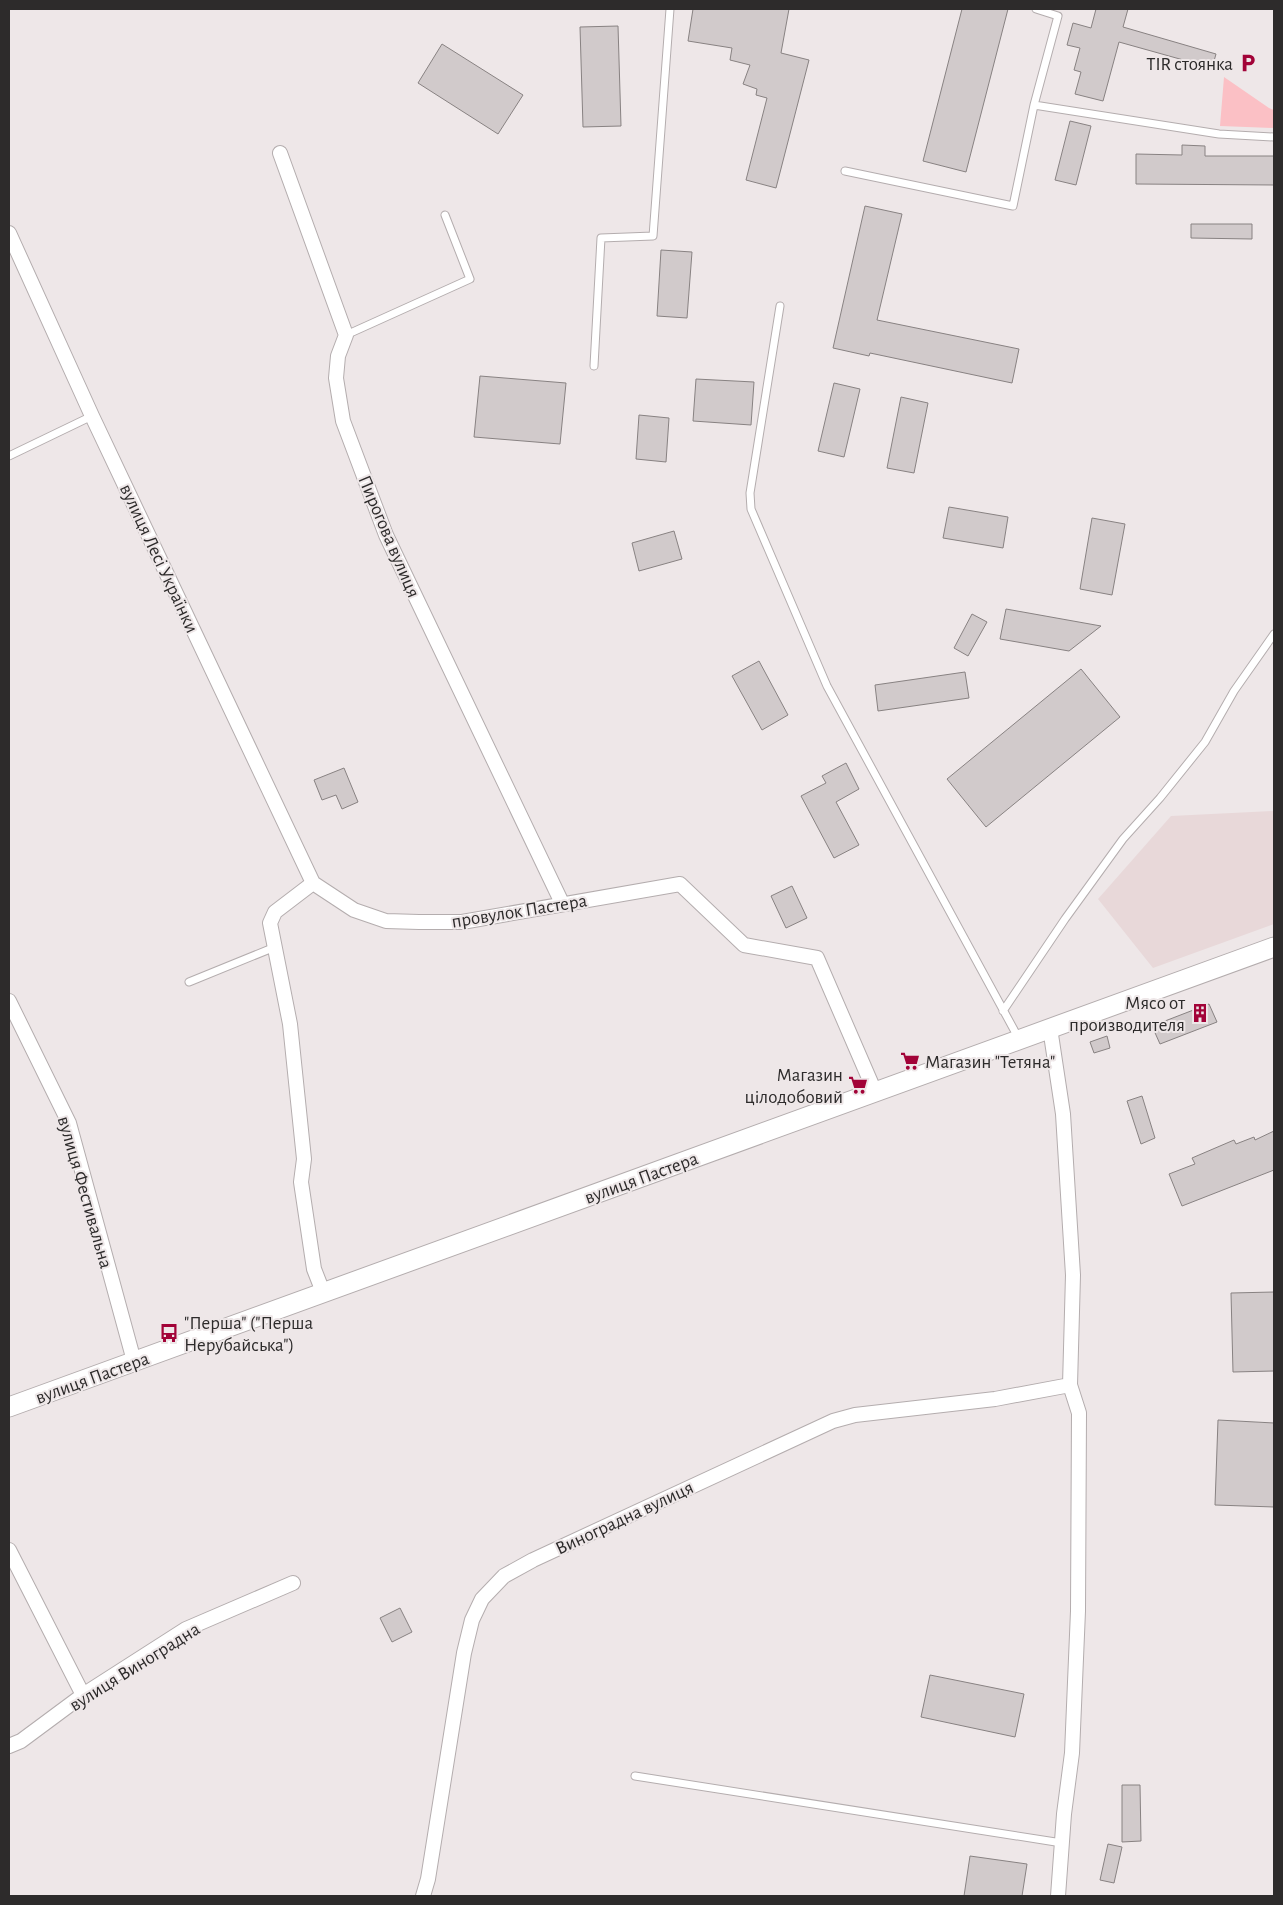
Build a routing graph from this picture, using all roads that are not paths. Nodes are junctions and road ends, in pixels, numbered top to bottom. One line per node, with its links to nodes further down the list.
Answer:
1 (670, 9): 11 (lane)
2 (1036, 9): 3 (lane)
3 (1034, 104): 4 (lane); 6 (lane)
4 (1274, 137)
5 (280, 153): 10 (street)
6 (844, 172)
7 (445, 215): 10 (lane)
8 (9, 233): 12 (street, вулиця Лесі Українки)
9 (780, 306): 21 (lane)
10 (346, 335): 16 (street, Пирогова вулиця)
11 (594, 366)
12 (92, 416): 13 (lane); 15 (street, вулиця Лесі Українки)
13 (9, 456)
14 (1274, 634): 21 (lane)
15 (313, 883): 16 (street, провулок Пастера); 17 (street)
16 (562, 903): 24 (street, провулок Пастера)
17 (274, 947): 19 (lane); 25 (street)
18 (1274, 947): 22 (street, вулиця Пастера)
19 (189, 982)
20 (9, 1001): 26 (street, вулиця Фестивальна)
21 (1004, 1011): 23 (lane)
22 (1050, 1028): 23 (street, вулиця Пастера); 27 (street)
23 (1019, 1040): 24 (street, вулиця Пастера)
24 (875, 1092): 25 (street, вулиця Пастера)
25 (322, 1292): 26 (street, вулиця Пастера)
26 (134, 1361): 28 (street, вулиця Пастера)
27 (1070, 1386): 34 (street); 35 (street, Виноградна вулиця)
28 (9, 1407)
29 (9, 1550): 31 (street)
30 (293, 1583): 31 (street, вулиця Виноградна)
31 (82, 1695): 32 (street, вулиця Виноградна)
32 (9, 1746)
33 (635, 1776): 34 (lane)
34 (1062, 1843): 36 (street)
35 (423, 1896)
36 (1058, 1896)

